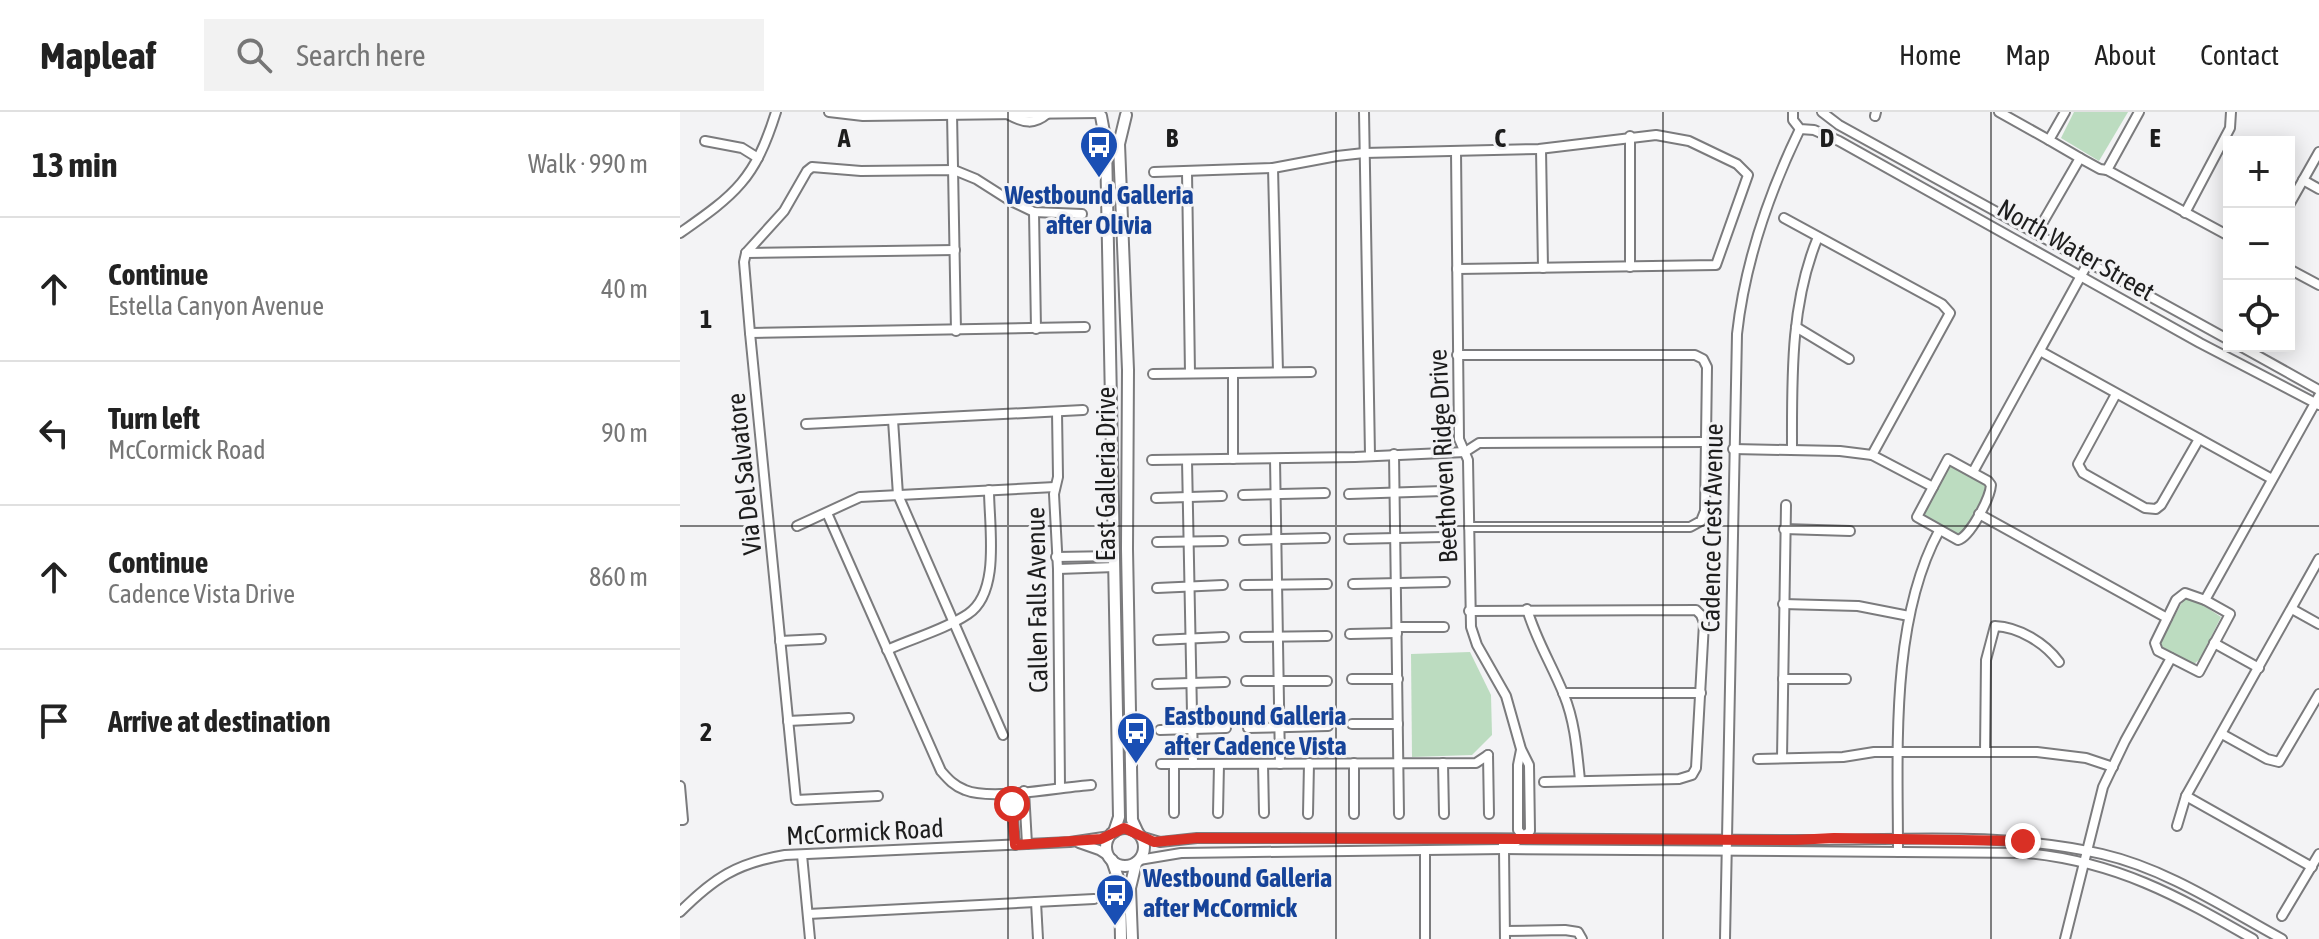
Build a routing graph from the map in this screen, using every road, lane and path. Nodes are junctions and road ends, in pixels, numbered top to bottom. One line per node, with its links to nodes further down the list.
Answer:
1 (776, 112): 24 (street)
2 (829, 112): 10 (street)
3 (1364, 112): 23 (street)
4 (1793, 112): 15 (street)
5 (1822, 112): 16 (street); 40 (street, North Water Street)
6 (1999, 112): 18 (street)
7 (2065, 112): 18 (street)
8 (2139, 112): 28 (street)
9 (2231, 112): 35 (street)
10 (839, 113): 12 (street)
11 (1128, 113): 14 (main road); 214 (main road, East Galleria Drive)
12 (952, 114): 13 (street); 27 (street)
13 (1048, 114): 14 (street)
14 (1099, 114): 118 (main road, East Galleria Drive)
15 (1800, 129): 16 (street); 74 (street, Cadence Crest Avenue)
16 (1814, 130): 49 (street, North Water Street)
17 (1630, 136): 20 (street); 45 (street); 45 (street)
18 (2049, 140): 25 (street)
19 (705, 141): 24 (street)
20 (1541, 149): 21 (street); 46 (street)
21 (1456, 151): 23 (street); 47 (street, Beethoven Ridge Drive)
22 (2319, 152): 31 (street)
23 (1364, 153): 26 (street); 78 (street)
24 (758, 158): 38 (street)
25 (2080, 158): 28 (street); 40 (street)
26 (1273, 168): 30 (street); 61 (street)
27 (954, 170): 34 (street); 42 (street); 43 (street)
28 (2107, 170): 35 (street)
29 (1154, 172): 30 (street)
30 (1187, 172): 63 (street)
31 (2303, 180): 32 (street); 33 (street)
32 (2319, 189)
33 (2295, 194)
34 (1034, 212): 36 (street); 53 (street)
35 (2185, 213): 39 (street)
36 (1082, 214)
37 (1784, 218): 41 (street)
38 (680, 233)
39 (2223, 233)
40 (2036, 234): 44 (street, North Water Street)
41 (1818, 237): 52 (street); 79 (street)
42 (955, 250): 43 (street); 54 (street)
43 (746, 253): 55 (street, Via Del Salvatore)
44 (2088, 263): 49 (street); 56 (street, North Water Street)
45 (1630, 267): 46 (street)
46 (1543, 268): 47 (street)
47 (1457, 269): 59 (street, Beethoven Ridge Drive)
48 (2295, 272): 50 (street)
49 (2081, 276): 57 (street); 67 (street, North Water Street)
50 (2319, 285)
51 (1085, 327): 53 (street)
52 (1796, 327): 60 (street); 75 (street)
53 (1036, 329): 54 (street)
54 (956, 331): 55 (street)
55 (750, 333): 148 (street, Via Del Salvatore)
56 (2223, 337)
57 (2040, 351): 66 (street); 84 (street)
58 (2249, 352): 67 (street)
59 (1457, 355): 73 (street); 76 (street, Beethoven Ridge Drive)
60 (1849, 359)
61 (1278, 372): 62 (street); 64 (street)
62 (1311, 372)
63 (1190, 373): 64 (street); 65 (street)
64 (1233, 373): 80 (street)
65 (1153, 374)
66 (2116, 394): 72 (street); 72 (street)
67 (2318, 398): 85 (street)
68 (1083, 410): 69 (street)
69 (1057, 412): 70 (street); 86 (street, Callen Falls Avenue)
70 (893, 420): 71 (street); 93 (street)
71 (806, 424)
72 (2199, 439): 85 (street)
73 (1706, 442): 76 (street); 103 (street)
74 (1733, 449): 75 (street); 217 (street, Cadence Crest Avenue)
75 (1792, 450): 79 (street)
76 (1465, 452): 77 (street); 103 (street, Beethoven Ridge Drive)
77 (1394, 454): 78 (street); 91 (street)
78 (1370, 455): 81 (street)
79 (1872, 455): 87 (street)
80 (1233, 459): 81 (street); 83 (street)
81 (1275, 459): 95 (street)
82 (1152, 460): 83 (street)
83 (1187, 460): 97 (street)
84 (1973, 472): 87 (street); 101 (street)
85 (2272, 479): 129 (street)
86 (1055, 487): 88 (street); 116 (street, Callen Falls Avenue)
87 (1933, 487): 106 (street)
88 (989, 490): 93 (street); 136 (street)
89 (1443, 491): 91 (street)
90 (1325, 493): 95 (street)
91 (1395, 493): 92 (street); 109 (street)
92 (1349, 494)
93 (898, 495): 100 (street); 136 (street)
94 (1243, 495): 95 (street)
95 (1275, 495): 110 (street)
96 (1222, 496): 97 (street)
97 (1188, 497): 98 (street); 113 (street)
98 (1156, 498)
99 (1786, 505): 104 (street)
100 (827, 513): 102 (street); 150 (street)
101 (1979, 514): 106 (street); 135 (street)
102 (797, 526)
103 (1469, 527): 133 (street, Beethoven Ridge Drive)
104 (1784, 529): 105 (street); 130 (street)
105 (1850, 531)
106 (1939, 531): 134 (street)
107 (1444, 537): 109 (street)
108 (1325, 538): 110 (street)
109 (1395, 538): 111 (street); 121 (street)
110 (1276, 539): 112 (street); 122 (street)
111 (1349, 539)
112 (1244, 540)
113 (1189, 541): 114 (street); 115 (street); 127 (street)
114 (1223, 541)
115 (1157, 542)
116 (1056, 557): 118 (street); 119 (street, Callen Falls Avenue)
117 (2319, 559): 132 (street)
118 (1115, 562): 119 (street); 213 (main road, East Galleria Drive)
119 (1058, 569): 198 (street, Callen Falls Avenue)
120 (1445, 582): 121 (street)
121 (1396, 583): 124 (street); 139 (street)
122 (1277, 584): 123 (street); 126 (street); 144 (street)
123 (1327, 584)
124 (1353, 584)
125 (1223, 585): 127 (street)
126 (1245, 585)
127 (1190, 586): 128 (street); 145 (street)
128 (1157, 588)
129 (2205, 600): 135 (street); 149 (street)
130 (1783, 604): 134 (street); 156 (street)
131 (1527, 609): 133 (street); 164 (street); 165 (street)
132 (2292, 609): 137 (street); 153 (street)
133 (1469, 611): 215 (street, Beethoven Ridge Drive)
134 (1909, 616): 179 (street)
135 (2167, 618): 151 (street)
136 (953, 622): 150 (street); 178 (street)
137 (2319, 624)
138 (1444, 627): 139 (street)
139 (1397, 630): 140 (street); 155 (street)
140 (1350, 634)
141 (1327, 636): 144 (street)
142 (1224, 637): 145 (street)
143 (1245, 637): 144 (street)
144 (1278, 637): 159 (street)
145 (1191, 638): 147 (street); 162 (street)
146 (821, 639): 148 (street)
147 (1158, 640)
148 (780, 641): 168 (street, Via Del Salvatore)
149 (2214, 643): 151 (street); 153 (street)
150 (887, 650): 200 (street)
151 (2171, 658): 193 (street)
152 (2059, 662): 180 (street)
153 (2259, 668): 177 (street)
154 (1352, 679): 155 (street)
155 (1398, 679): 170 (street)
156 (1783, 679): 157 (street); 181 (street)
157 (1846, 679)
158 (1246, 681): 159 (street)
159 (1279, 681): 160 (street); 172 (street)
160 (1327, 681)
161 (1225, 682): 162 (street)
162 (1192, 683): 163 (street); 175 (street)
163 (1157, 684)
164 (1563, 693): 165 (street); 194 (street)
165 (1701, 693): 194 (street)
166 (2319, 694): 177 (street)
167 (849, 718): 168 (street)
168 (788, 721): 201 (street, Via Del Salvatore)
169 (1352, 724): 170 (street)
170 (1398, 724): 185 (street)
171 (1328, 726): 172 (street)
172 (1280, 727): 174 (street); 192 (street)
173 (1226, 728): 175 (street)
174 (1248, 728)
175 (1193, 729): 176 (street); 189 (street)
176 (1160, 730)
177 (2222, 734): 202 (street)
178 (1003, 735)
179 (1899, 751): 180 (street); 181 (street); 218 (street)
180 (1985, 752): 193 (street)
181 (1782, 758): 182 (street)
182 (1758, 759)
183 (1309, 763): 184 (street); 192 (street); 206 (street)
184 (1354, 763): 185 (street); 207 (street)
185 (1399, 763): 186 (street); 208 (street)
186 (1443, 763): 209 (street); 210 (street)
187 (1161, 764): 188 (street)
188 (1174, 764): 189 (street); 203 (street)
189 (1193, 764): 190 (street)
190 (1219, 764): 191 (street); 204 (street)
191 (1263, 764): 192 (street); 205 (street)
192 (1280, 764)
193 (2113, 767): 228 (street)
194 (1580, 780): 195 (street)
195 (1544, 782)
196 (1091, 785): 198 (street)
197 (680, 786): 211 (street)
198 (1060, 787): 199 (street)
199 (1024, 791): 200 (street); 220 (street)
200 (1011, 792): 221 (street)
201 (878, 796)
202 (2186, 796): 212 (street); 235 (street)
203 (1174, 813)
204 (1218, 813)
205 (1264, 813)
206 (1308, 814)
207 (1354, 814)
208 (1399, 814)
209 (1444, 814)
210 (1489, 814)
211 (682, 820)
212 (2177, 826)
213 (1112, 834): 214 (main road); 219 (street, McCormick Road); 232 (main road)
214 (1139, 835): 215 (street); 233 (main road)
215 (1524, 837): 216 (street); 222 (street); 224 (street)
216 (1634, 838): 217 (street); 226 (street)
217 (1727, 839): 218 (street); 227 (street, Cadence Crest Avenue)
218 (1898, 839): 228 (street); 229 (street)
219 (1070, 842): 220 (street, McCormick Road); 232 (street, McCormick Road)
220 (1027, 844): 221 (street, McCormick Road)
221 (1015, 845): 231 (street, McCormick Road)
222 (1483, 849): 223 (street); 225 (street)
223 (1504, 849): 224 (street); 241 (street)
224 (1536, 849): 226 (street)
225 (1425, 850): 233 (street); 247 (street)
226 (1628, 850): 227 (street)
227 (1726, 851): 229 (street); 248 (street, Cadence Crest Avenue)
228 (2086, 851): 234 (street); 251 (street)
229 (1898, 852): 234 (street)
230 (2319, 854): 235 (street)
231 (802, 855): 238 (street, McCormick Road); 239 (street)
232 (1111, 859): 233 (main road); 245 (main road)
233 (1137, 861): 246 (main road)
234 (2084, 862): 249 (street); 250 (street)
235 (2312, 867): 240 (street)
236 (1094, 899): 237 (street)
237 (1036, 902): 239 (street); 244 (street)
238 (680, 912)
239 (808, 914): 243 (street)
240 (2282, 916)
241 (1505, 935): 242 (street)
242 (1580, 936)
243 (810, 939)
244 (1038, 939)
245 (1121, 939)
246 (1132, 939)
247 (1425, 939)
248 (1725, 939)
249 (2065, 939)
250 (2253, 939)
251 (2282, 939)

